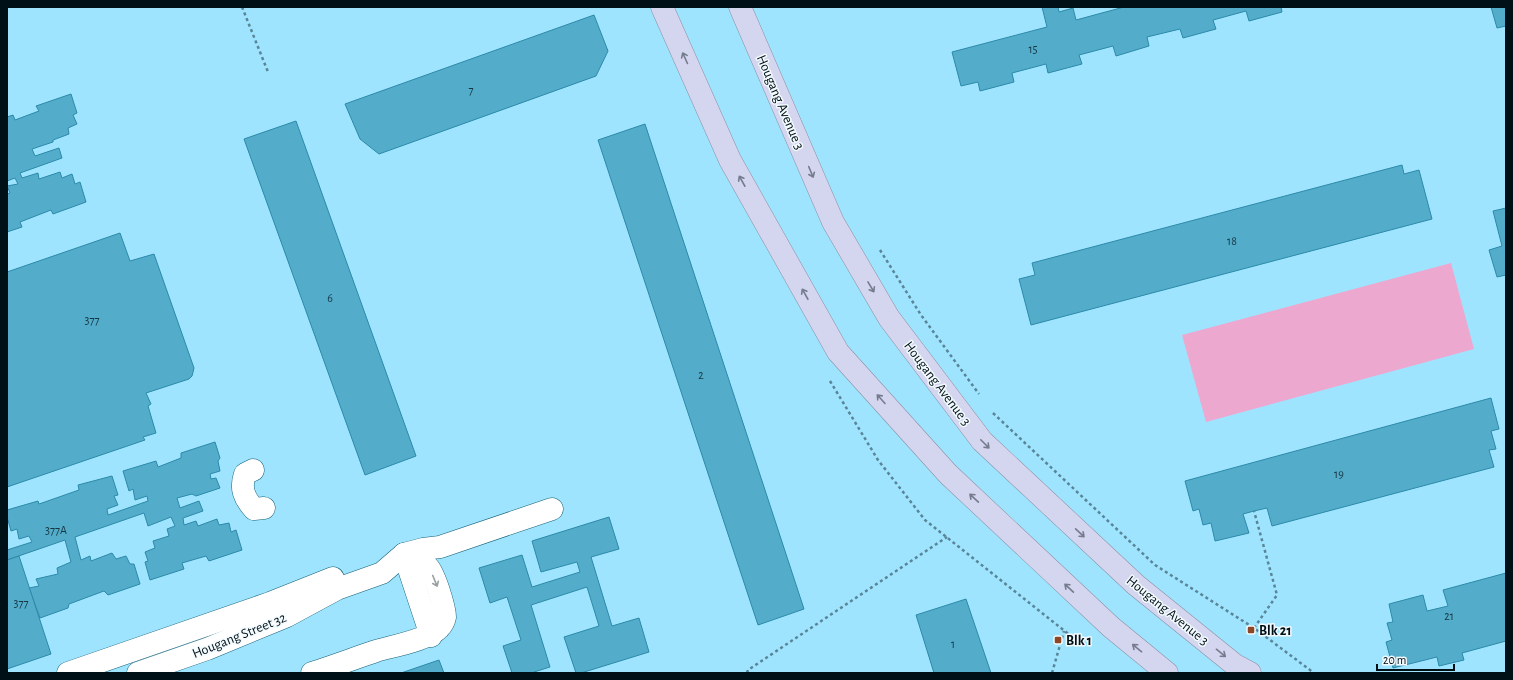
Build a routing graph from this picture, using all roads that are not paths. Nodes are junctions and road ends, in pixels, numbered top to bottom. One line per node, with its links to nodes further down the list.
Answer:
1 (662, 7): 11 (highway, one-way to 1)
2 (740, 7): 12 (highway, Hougang Avenue 3, one-way to 12)
3 (253, 470): 4 (street)
4 (264, 508)
5 (552, 510): 6 (street)
6 (405, 559): 7 (street, Hougang Street 32); 10 (street)
7 (378, 575): 8 (street); 9 (street, Hougang Street 32)
8 (68, 673)
9 (138, 673)
10 (312, 673)
11 (1167, 673)
12 (1250, 673)

